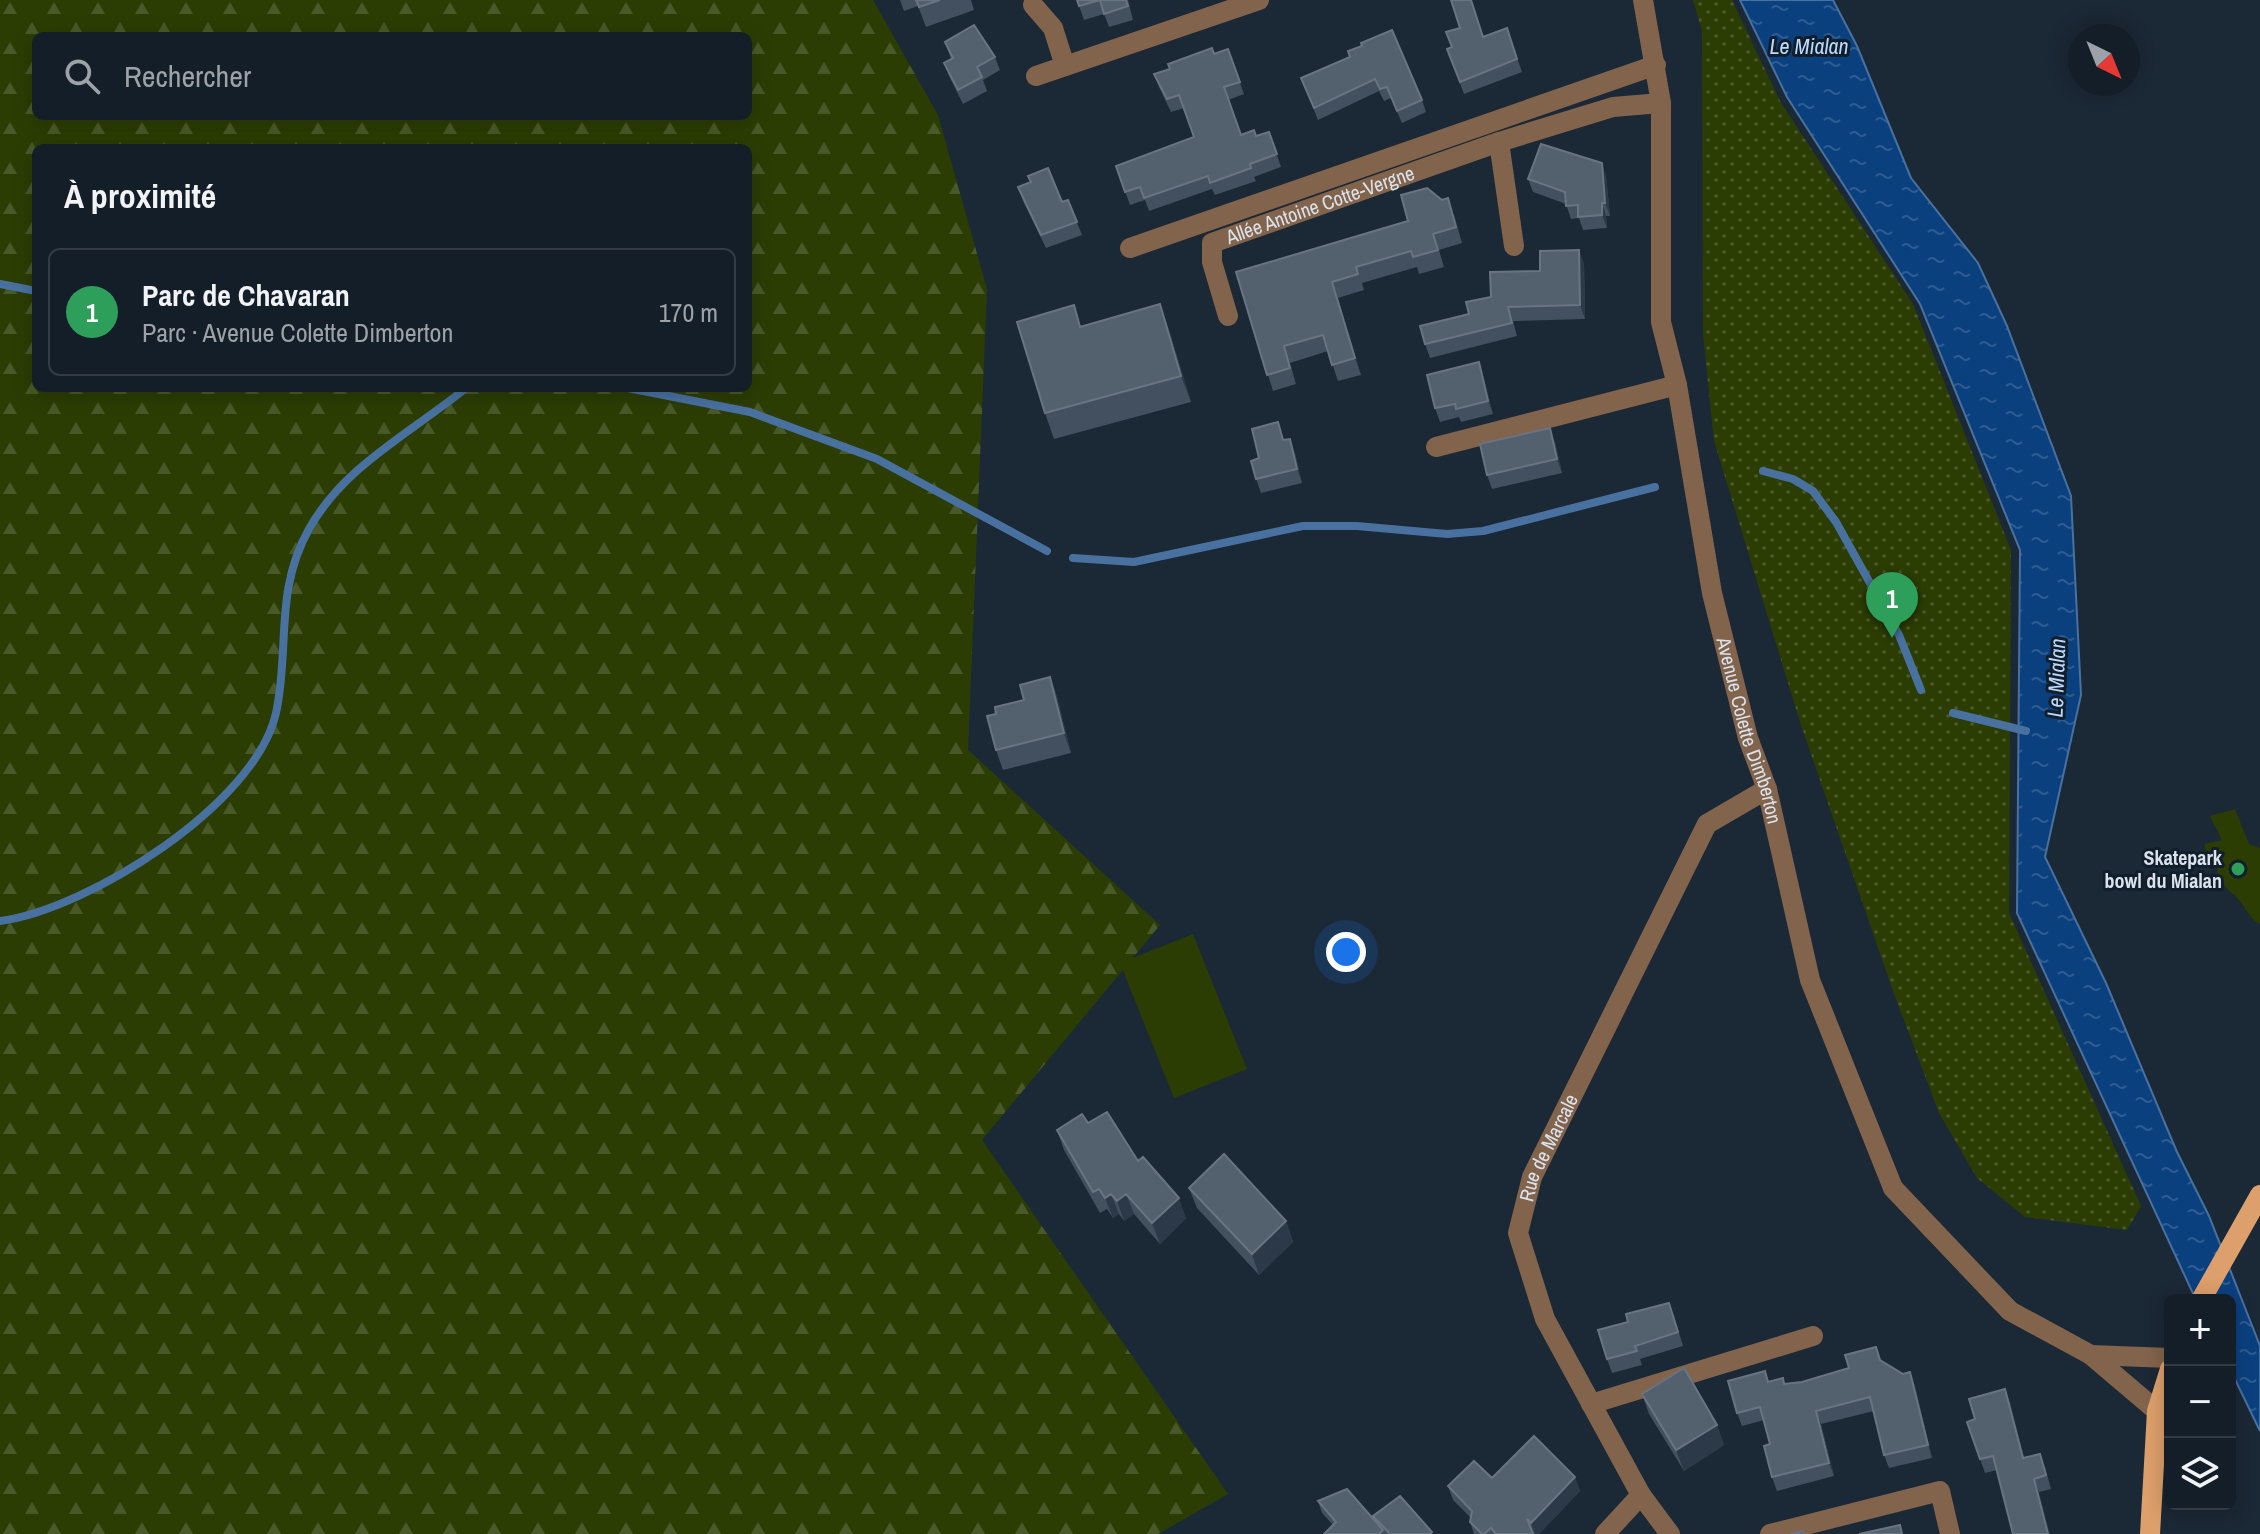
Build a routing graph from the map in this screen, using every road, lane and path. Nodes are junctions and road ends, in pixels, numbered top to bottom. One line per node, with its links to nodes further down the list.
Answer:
1 (1259, 0): 5 (street)
2 (1643, 0): 4 (street, Avenue Colette Dimberton)
3 (1033, 5): 5 (street)
4 (1656, 65): 7 (street, Avenue Colette Dimberton); 10 (street)
5 (1065, 66): 6 (street)
6 (1036, 76)
7 (1661, 103): 8 (street, Allée Antoine Cotte-Vergne); 12 (street, Avenue Colette Dimberton)
8 (1499, 142): 9 (street); 11 (street, Allée Antoine Cotte-Vergne)
9 (1514, 246)
10 (1130, 248)
11 (1228, 316)
12 (1677, 385): 13 (street); 14 (street, Avenue Colette Dimberton)
13 (1436, 447)
14 (1767, 789): 18 (street, Avenue Colette Dimberton); 21 (street, Rue de Marcale)
15 (2260, 1195): 16 (main road)
16 (2204, 1294)
17 (1813, 1336): 21 (street)
18 (2091, 1355): 19 (street, Avenue Colette Dimberton); 22 (street, Avenue Colette Dimberton)
19 (2164, 1358)
20 (2164, 1388): 22 (main road)
21 (1591, 1404): 23 (street, Rue de Marcale)
22 (2157, 1411): 28 (main road)
23 (1641, 1495): 24 (street); 25 (street, Rue de Marcale)
24 (1605, 1534)
25 (1670, 1534)
26 (1770, 1534): 27 (street)
27 (1950, 1534)
28 (2150, 1534)

